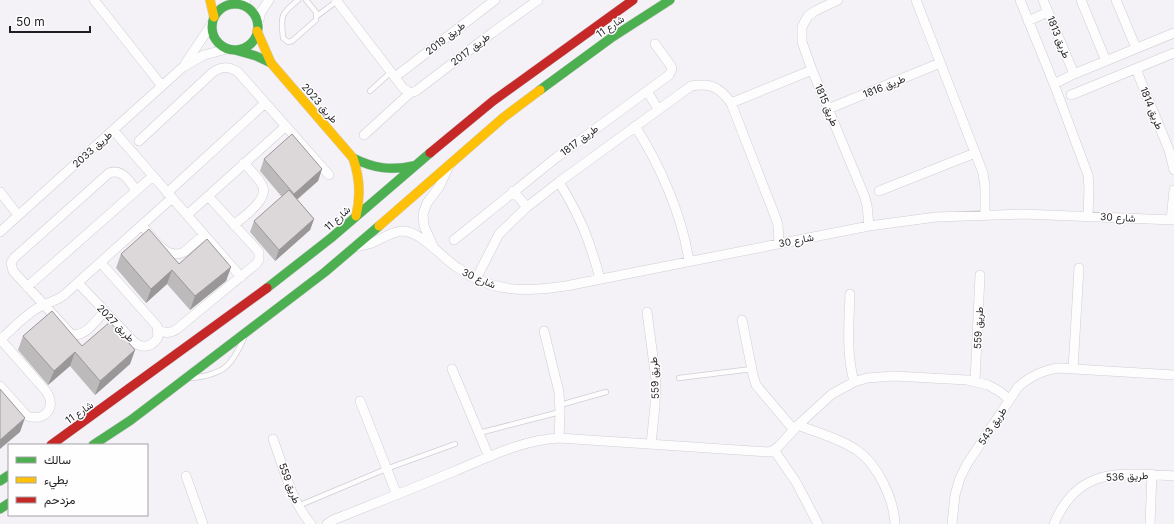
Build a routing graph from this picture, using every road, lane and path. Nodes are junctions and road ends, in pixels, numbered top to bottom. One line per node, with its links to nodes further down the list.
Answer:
1 (94, 0): 38 (street)
2 (210, 0): 20 (street)
3 (269, 0): 22 (street)
4 (298, 0): 19 (lane)
5 (306, 0): 19 (lane)
6 (495, 0): 36 (street, طريق 2019)
7 (538, 0): 39 (street, طريق 2017)
8 (633, 0): 56 (street, شارع 11)
9 (670, 0): 55 (street, شارع 11)
10 (838, 0): 34 (street, طريق 1815)
11 (916, 0): 31 (street)
12 (1020, 0): 21 (street)
13 (1043, 0): 18 (street, طريق 1813)
14 (1081, 0): 29 (street)
15 (1116, 0): 25 (street)
16 (238, 1): 20 (street); 22 (street)
17 (340, 1): 19 (lane); 36 (street)
18 (1048, 12): 21 (street); 35 (street, طريق 1813)
19 (317, 16)
20 (213, 20): 26 (street); 32 (street, طريق 2033)
21 (1028, 21): 37 (street)
22 (258, 27): 26 (street); 30 (street, طريق 2023)
23 (1174, 33): 27 (street)
24 (655, 44): 41 (street, طريق 1817)
25 (1136, 48): 27 (street); 29 (street)
26 (231, 49): 30 (street, طريق 2023); 32 (street, طريق 2033)
27 (1158, 50): 28 (street); 33 (street)
28 (1174, 53)
29 (1106, 61): 35 (street)
30 (271, 63): 53 (street, طريق 2023)
31 (940, 63): 46 (street, طريق 1816); 52 (street)
32 (183, 67): 38 (street, طريق 2033)
33 (1136, 69): 42 (street); 57 (street, طريق 1814)
34 (812, 70): 44 (street); 46 (street, طريق 1815)
35 (1074, 74): 37 (street)
36 (393, 75): 39 (street); 40 (lane)
37 (1054, 84): 73 (street)
38 (162, 86): 49 (street, طريق 2033)
39 (407, 90): 50 (street, طريق 2017)
40 (370, 91)
41 (647, 91): 45 (street); 63 (street, طريق 1817)
42 (1071, 95)
43 (265, 103): 47 (street); 51 (street); 66 (street)
44 (730, 103): 45 (street); 81 (street)
45 (658, 109): 48 (street)
46 (828, 109): 77 (street, طريق 1815)
47 (286, 126): 54 (street); 58 (street)
48 (635, 126): 60 (street); 84 (street)
49 (113, 130): 59 (street); 69 (street, طريق 2033)
50 (364, 135)
51 (139, 141)
52 (975, 153): 64 (street); 71 (street)
53 (353, 158): 56 (street, طريق 2023); 72 (street, طريق 2023)
54 (244, 163): 67 (street); 76 (street)
55 (450, 165): 82 (street, شارع 11); 83 (street, شارع 30)
56 (414, 166): 72 (street, شارع 11)
57 (1174, 170)
58 (329, 175)
59 (153, 176): 61 (street); 66 (street)
60 (559, 182): 68 (street); 90 (street)
61 (136, 190): 92 (street); 92 (street)
62 (1174, 190): 74 (street)
63 (513, 191): 68 (street); 80 (street, طريق 1817)
64 (879, 191)
65 (0, 192): 69 (street)
66 (170, 195): 70 (street); 75 (street)
67 (208, 196): 70 (street); 76 (street)
68 (528, 207): 89 (street)
69 (18, 215): 78 (street, طريق 2033)
70 (187, 215): 79 (street)
71 (985, 215): 73 (street, شارع 30); 77 (street, شارع 30)
72 (356, 216): 120 (street, شارع 11)
73 (1088, 216): 74 (street, شارع 30)
74 (1172, 220)
75 (142, 225): 79 (street); 85 (street)
76 (234, 225): 88 (street)
77 (869, 226): 81 (street, شارع 30)
78 (0, 232)
79 (204, 235): 88 (street)
80 (454, 240)
81 (779, 243): 84 (street, شارع 30)
82 (354, 248): 83 (street, شارع 30); 100 (street, شارع 11)
83 (433, 248): 89 (street, شارع 30)
84 (689, 262): 90 (street, شارع 30)
85 (102, 263): 91 (street); 98 (street)
86 (1078, 268): 104 (street)
87 (980, 275): 109 (street, طريق 559)
88 (241, 277): 98 (street)
89 (476, 279): 90 (street, شارع 30)
90 (600, 279)
91 (78, 283): 94 (street); 95 (street, طريق 2027)
92 (27, 287): 94 (street)
93 (850, 294): 110 (street)
94 (44, 304): 95 (street); 101 (street)
95 (104, 312): 98 (street, طريق 2027)
96 (647, 312): 123 (street, طريق 559)
97 (742, 320): 103 (street)
98 (158, 330)
99 (544, 331): 115 (street)
100 (247, 333): 107 (street, شارع 11); 107 (lane)
101 (0, 340): 111 (street)
102 (452, 368): 117 (street)
103 (752, 369): 108 (lane); 116 (street)
104 (1073, 369): 106 (street, طريق 543); 113 (street, طريق 543)
105 (1174, 371): 106 (street, طريق 543)
106 (1174, 375)
107 (187, 378): 121 (street, شارع 11)
108 (679, 378)
109 (975, 381): 110 (street); 113 (street)
110 (854, 382): 116 (street)
111 (0, 386)
112 (606, 392): 115 (lane)
113 (1009, 399): 137 (street, طريق 543)
114 (360, 402): 126 (street)
115 (560, 409): 117 (lane); 118 (street)
116 (796, 427): 124 (street); 136 (street)
117 (479, 433): 125 (street)
118 (559, 438): 123 (street); 125 (street)
119 (274, 439): 131 (street, طريق 559)
120 (52, 444)
121 (95, 444)
122 (455, 444): 126 (lane)
123 (651, 444): 124 (street)
124 (774, 450): 135 (street)
125 (489, 457): 130 (street)
126 (386, 469): 130 (street); 131 (lane)
127 (1152, 474): 129 (street, طريق 536); 138 (street, طريق 536); 139 (street)
128 (186, 476): 132 (street)
129 (1174, 476)
130 (397, 495): 134 (street)
131 (298, 506): 133 (street, طريق 559)
132 (203, 524)
133 (311, 524)
134 (326, 524)
135 (818, 524)
136 (895, 524)
137 (952, 524)
138 (1054, 524)
139 (1150, 524)

